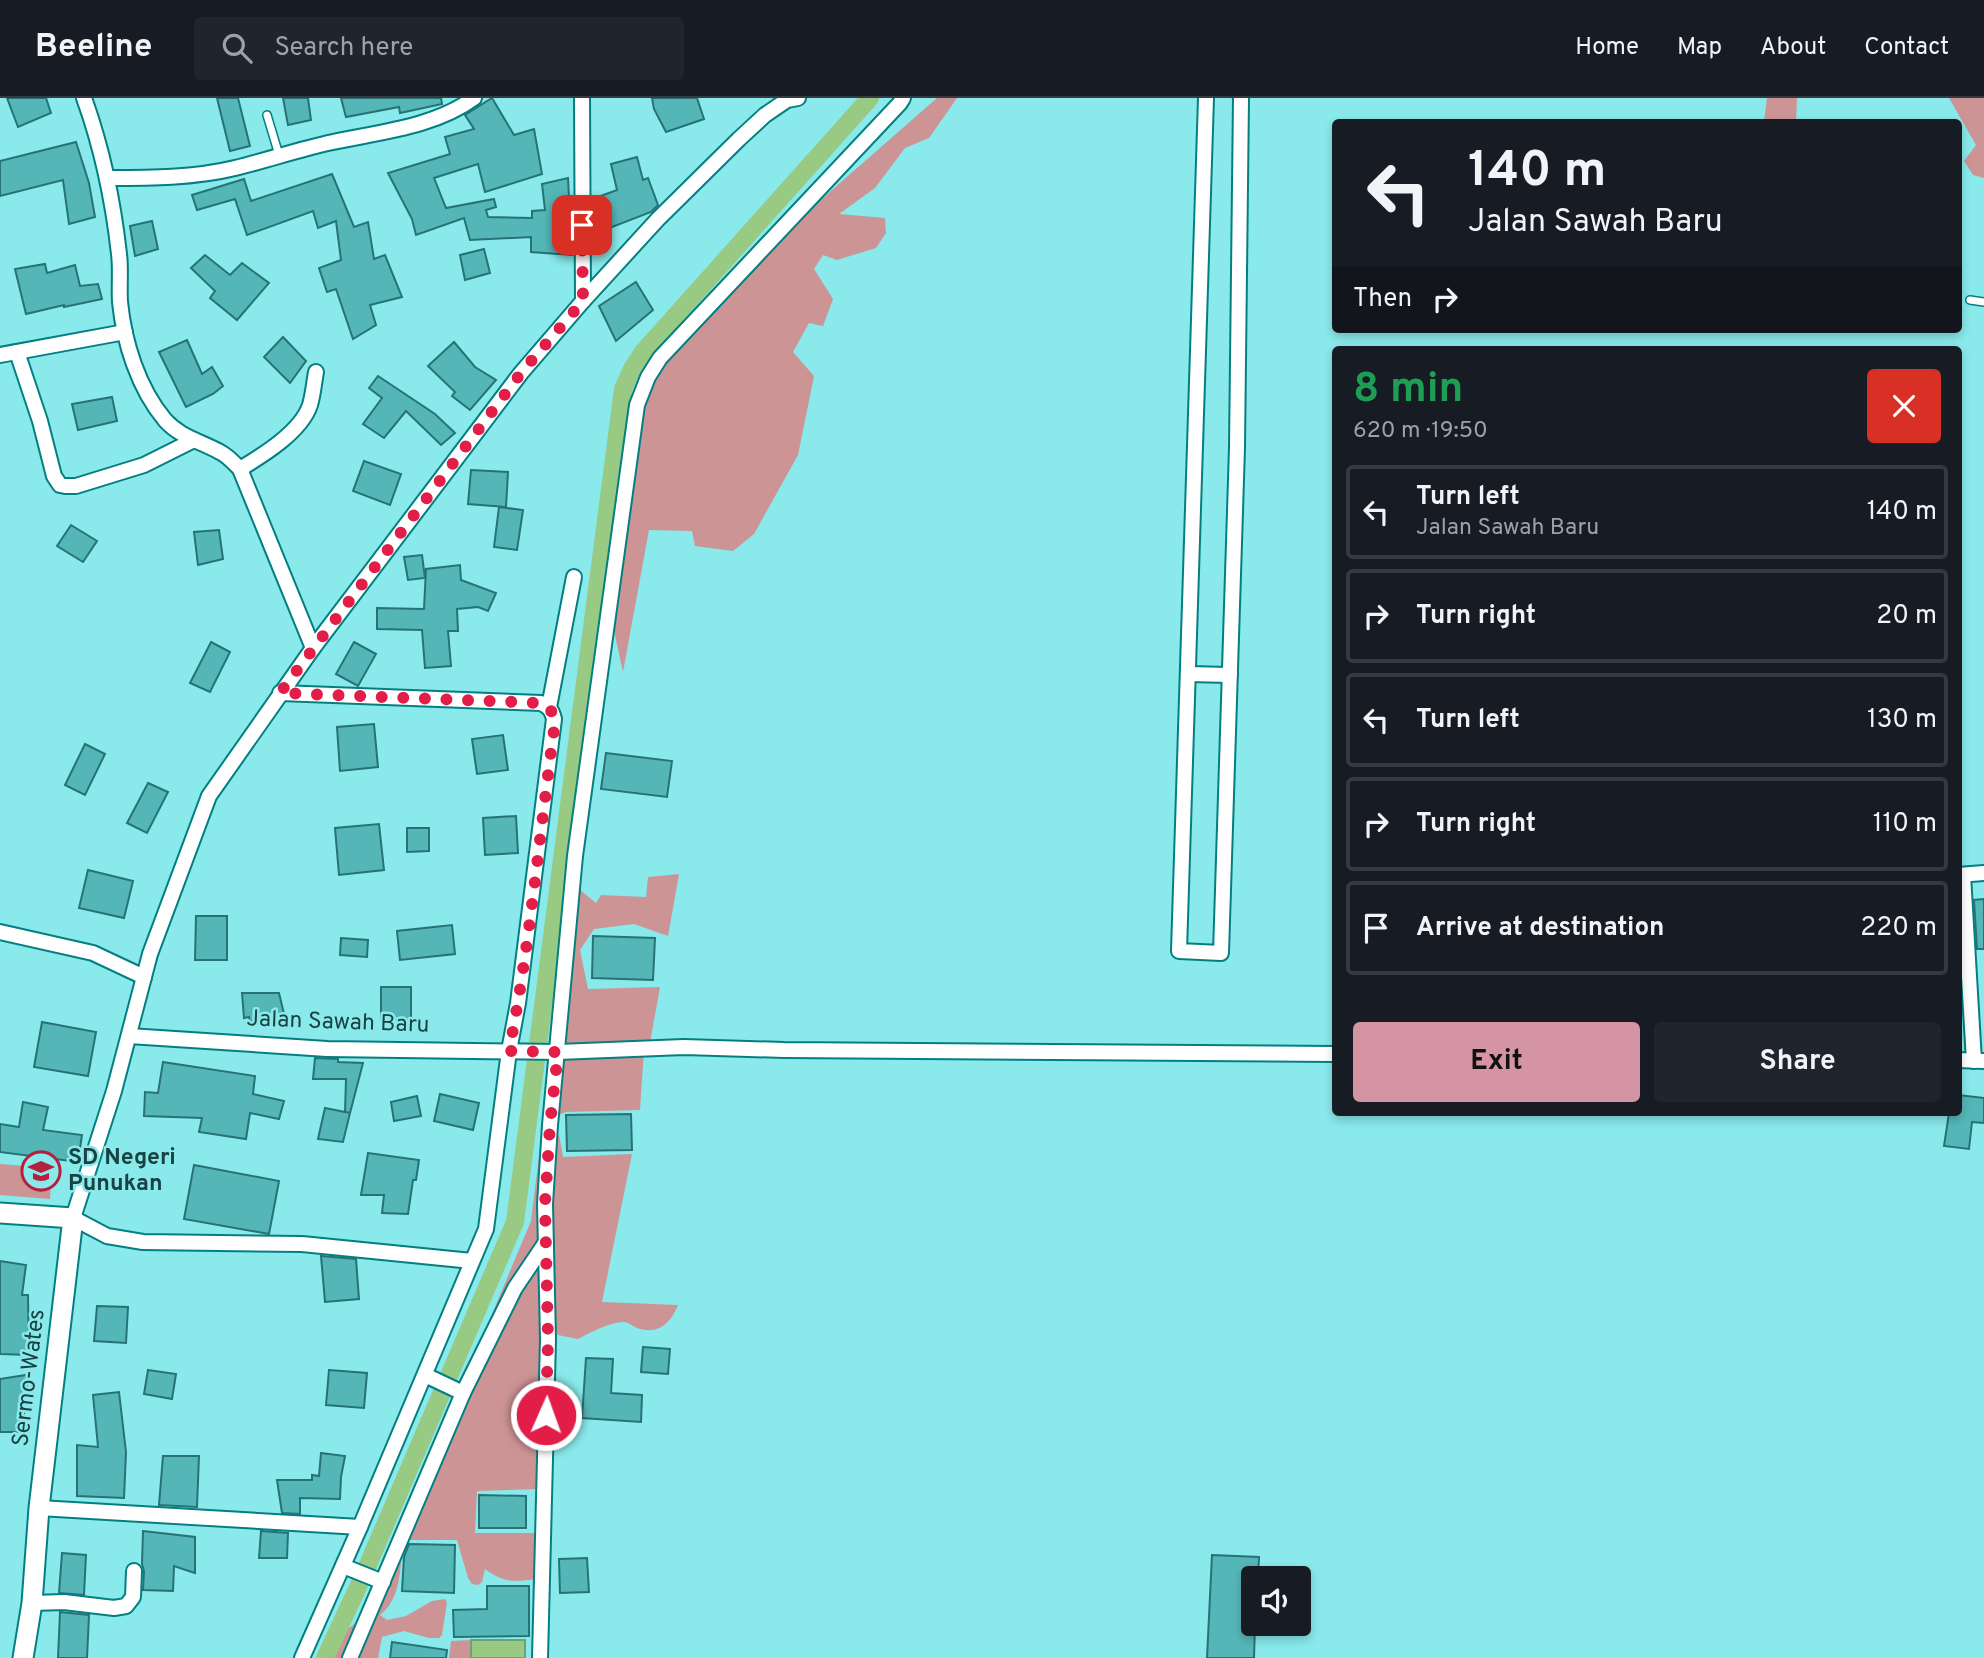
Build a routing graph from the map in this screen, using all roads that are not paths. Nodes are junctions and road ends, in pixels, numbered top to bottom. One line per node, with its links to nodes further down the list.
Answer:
1 (83, 98): 10 (street)
2 (474, 98): 9 (street)
3 (582, 98): 12 (street)
4 (798, 98): 12 (street)
5 (903, 98): 33 (street)
6 (1206, 98): 22 (street)
7 (1241, 98): 23 (street)
8 (267, 115): 9 (lane)
9 (279, 155): 10 (street)
10 (108, 178): 14 (street)
11 (1970, 300): 13 (lane)
12 (583, 301): 21 (street)
13 (1984, 302)
14 (125, 332): 15 (street); 18 (street)
15 (17, 352): 16 (street); 18 (street)
16 (0, 355)
17 (316, 372): 19 (street)
18 (194, 440): 19 (street)
19 (240, 469): 21 (street)
20 (574, 577): 25 (street)
21 (313, 648): 24 (street)
22 (1188, 674): 23 (street); 23 (street)
23 (1230, 675)
24 (280, 693): 25 (street); 30 (street)
25 (549, 707): 32 (street)
26 (1984, 873): 27 (street)
27 (1962, 875)
28 (1962, 885): 35 (street)
29 (0, 932): 30 (street)
30 (144, 976): 31 (street)
31 (129, 1035): 32 (street, Jalan Sawah Baru); 37 (street)
32 (514, 1051): 33 (street, Jalan Sawah Baru); 39 (street)
33 (552, 1052): 34 (street, Jalan Sawah Baru); 38 (street)
34 (1332, 1055)
35 (1979, 1061)
36 (0, 1213): 37 (main road)
37 (73, 1218): 39 (street); 42 (main road, Sermo-Wates)
38 (546, 1242): 41 (street); 51 (street)
39 (472, 1261): 40 (street)
40 (428, 1376): 41 (street); 43 (street)
41 (459, 1391): 46 (street)
42 (39, 1508): 43 (street); 47 (main road, Sermo-Wates)
43 (360, 1527): 44 (street)
44 (349, 1568): 46 (street); 49 (street)
45 (134, 1571): 47 (street)
46 (378, 1580): 50 (street)
47 (32, 1603): 48 (main road, Sermo-Wates)
48 (23, 1658)
49 (302, 1658)
50 (349, 1658)
51 (540, 1658)

